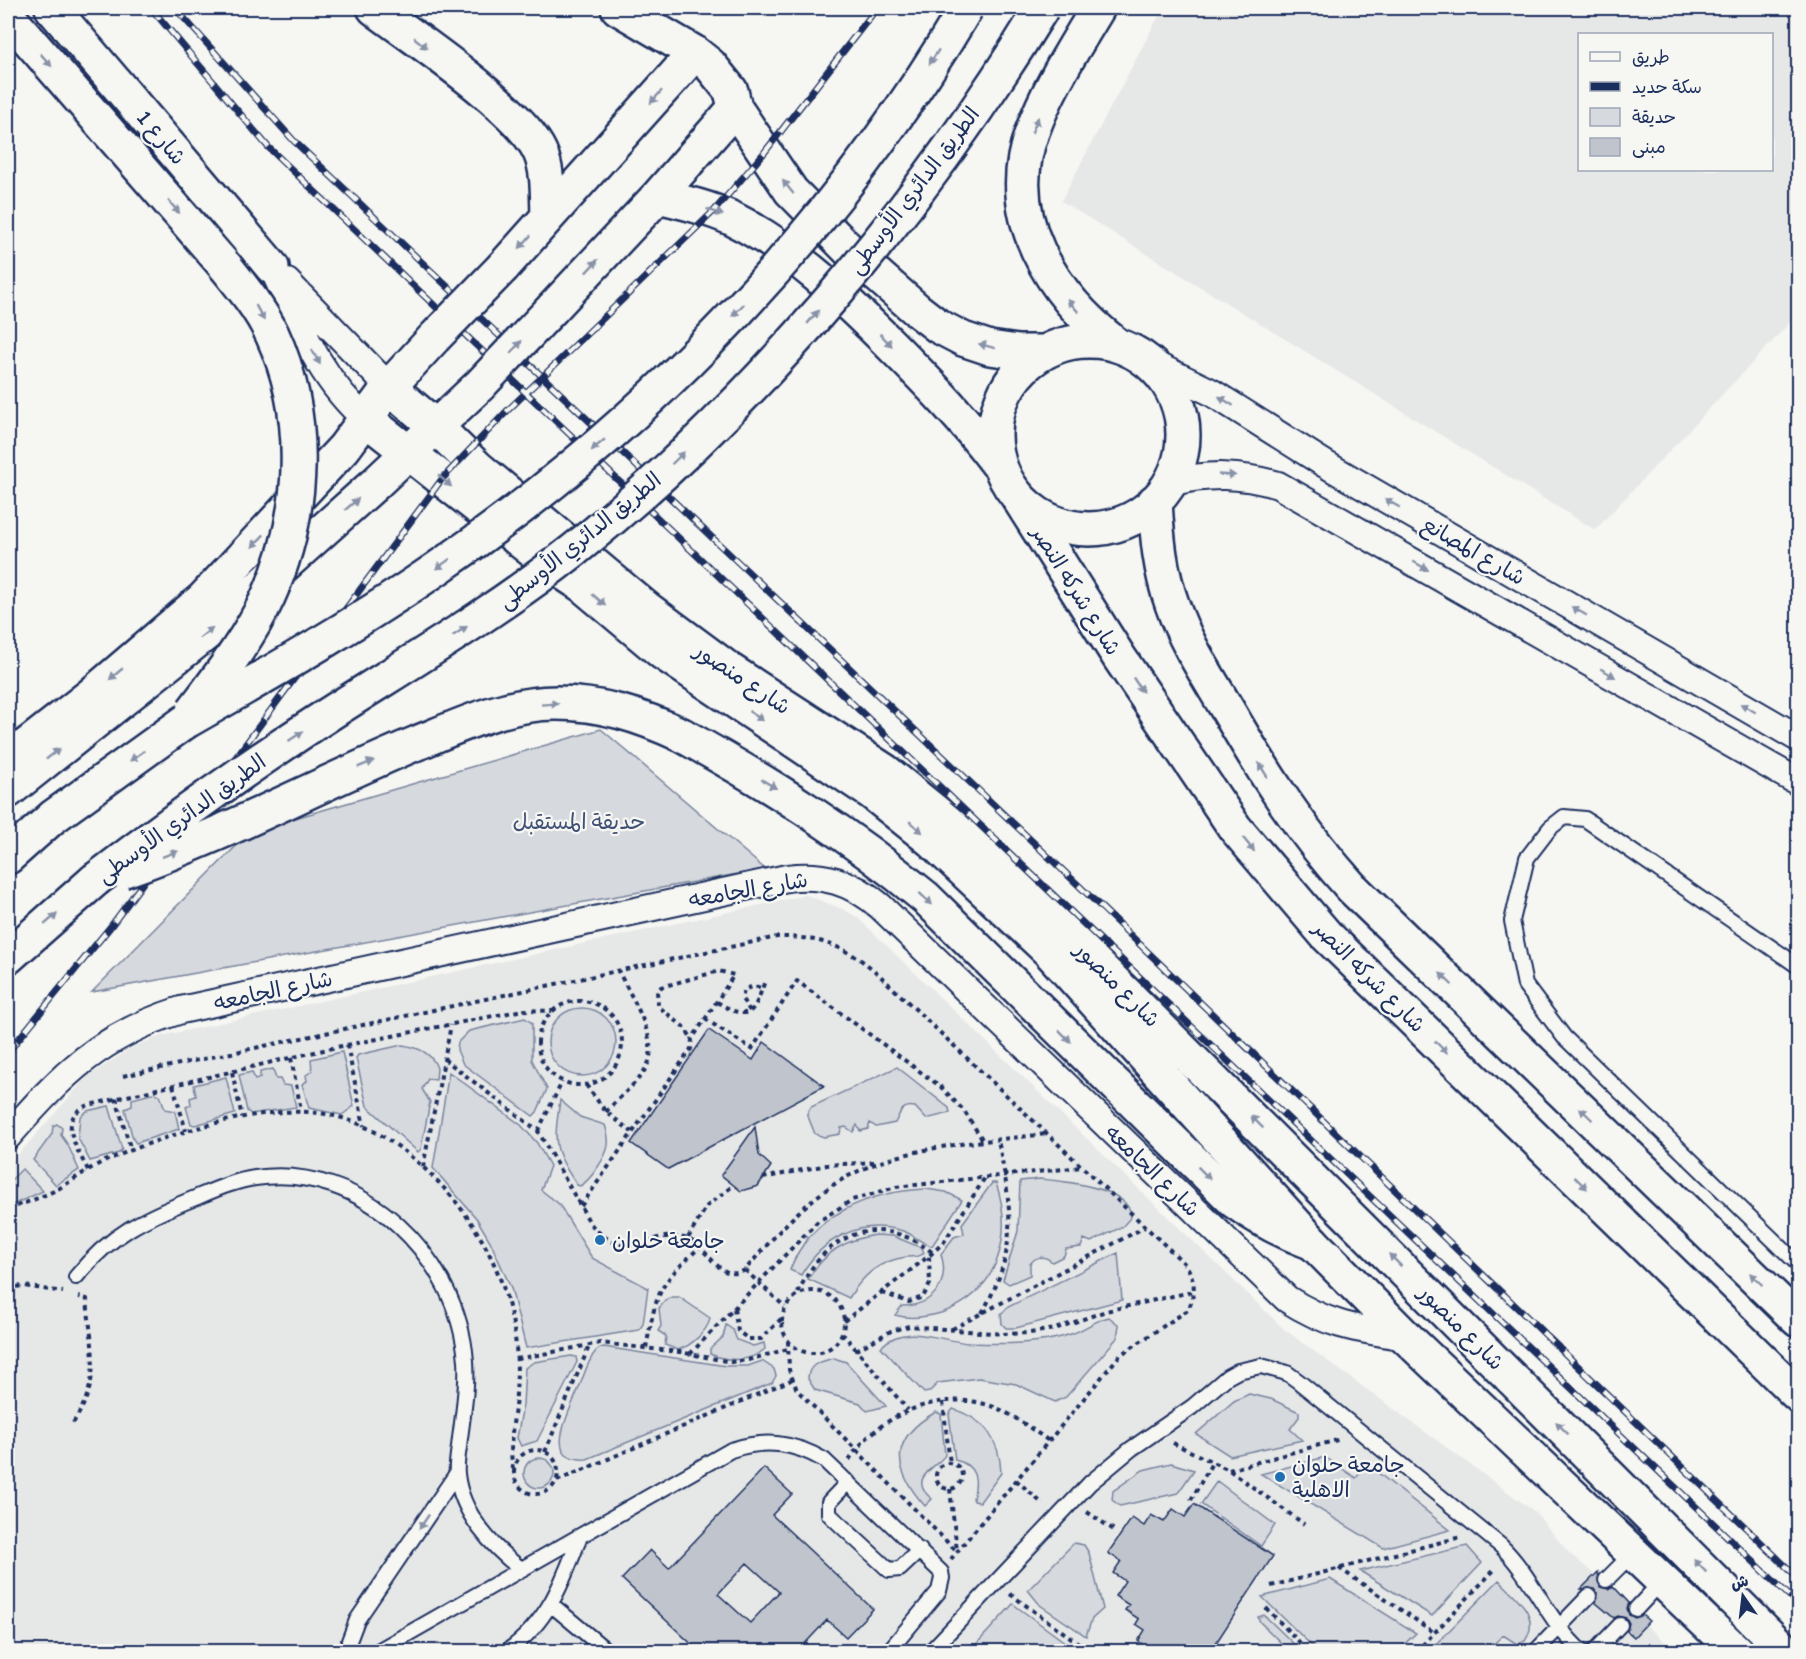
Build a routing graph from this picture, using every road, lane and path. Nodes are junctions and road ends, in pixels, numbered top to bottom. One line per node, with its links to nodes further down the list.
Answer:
1 (52, 8): 12 (main road, شارع 1)
2 (374, 8): 11 (main road, one-way to 11)
3 (618, 8): 8 (main road)
4 (966, 8): 23 (main road, one-way to 23, bridge)
5 (1042, 8): 29 (main road, الطريق الدائري الأوسطى, one-way to 5, bridge)
6 (1098, 8): 13 (main road, one-way to 6)
7 (8, 16): 23 (main road, one-way to 23, bridge)
8 (695, 53): 9 (main road); 11 (main road, one-way to 11)
9 (735, 108): 10 (main road); 14 (main road, one-way to 9)
10 (658, 196): 18 (main road, one-way to 10, bridge); 20 (main road, one-way to 20)
11 (548, 216): 16 (main road, one-way to 16, bridge)
12 (272, 267): 16 (street, شارع 1); 17 (street, شارع 1, one-way to 17)
13 (1117, 345): 14 (main road); 15 (main road)
14 (1045, 352): 20 (main road)
15 (1149, 362): 21 (main road); 24 (street, شارع المصانع, one-way to 15)
16 (389, 387): 17 (main road); 18 (main road, شارع منصور)
17 (366, 418): 19 (main road, شارع منصور); 25 (main road, one-way to 25)
18 (434, 425): 19 (main road); 163 (main road, شارع منصور, one-way to 18)
19 (408, 450): 27 (main road, one-way to 19); 74 (main road, شارع منصور, one-way to 74)
20 (997, 463): 22 (main road)
21 (1162, 492): 22 (main road); 26 (street, شارع المصانع, one-way to 26); 92 (main road, one-way to 21)
22 (1016, 494): 105 (main road, شارع شركه النصر, one-way to 105)
23 (185, 722): 28 (main road, one-way to 28)
24 (1798, 738)
25 (8, 760)
26 (1798, 782)
27 (8, 791)
28 (8, 857)
29 (95, 880): 30 (main road, الطريق الدائري الأوسطى, one-way to 29); 74 (main road, one-way to 74, bridge)
30 (8, 957)
31 (1798, 966): 78 (lane)
32 (618, 970): 45 (path); 51 (path); 57 (path)
33 (765, 981): 34 (path)
34 (763, 988): 37 (path); 37 (path)
35 (717, 1002): 37 (path); 38 (path); 40 (path)
36 (552, 1011): 39 (path); 46 (path); 48 (path)
37 (750, 1011)
38 (705, 1019): 40 (path); 60 (path)
39 (451, 1025): 41 (path); 43 (path)
40 (692, 1039): 56 (path)
41 (347, 1045): 42 (path); 53 (path)
42 (291, 1058): 44 (path); 50 (path)
43 (444, 1059): 55 (path); 63 (path)
44 (232, 1072): 47 (path); 52 (path)
45 (123, 1076)
46 (562, 1082): 48 (path); 55 (path)
47 (173, 1085): 49 (path); 54 (path)
48 (586, 1085): 51 (path)
49 (116, 1098): 61 (path); 65 (path)
50 (301, 1110): 52 (path); 53 (path)
51 (606, 1112): 56 (path)
52 (242, 1117): 54 (path)
53 (364, 1126): 63 (path)
54 (186, 1131): 61 (path)
55 (538, 1131): 70 (path)
56 (632, 1132): 70 (path)
57 (1046, 1134): 59 (path); 64 (path)
58 (8, 1136): 96 (street, شارع الجامعه)
59 (998, 1140): 60 (path); 66 (path)
60 (984, 1142): 62 (path)
61 (131, 1151): 65 (path)
62 (879, 1162): 68 (path); 79 (path)
63 (423, 1167): 103 (path)
64 (1082, 1167): 66 (path); 72 (path)
65 (88, 1170): 71 (path)
66 (1005, 1174): 67 (path); 90 (path)
67 (987, 1175): 76 (path); 81 (path)
68 (763, 1178)
69 (734, 1185): 73 (path)
70 (581, 1206): 73 (path)
71 (8, 1209)
72 (1145, 1227): 83 (path); 90 (path)
73 (688, 1238): 75 (path)
74 (1313, 1243): 96 (main road, شارع منصور)
75 (701, 1246): 79 (path); 99 (path)
76 (933, 1252): 77 (path); 86 (path)
77 (929, 1257): 85 (path); 85 (path)
78 (1798, 1264)
79 (745, 1270): 81 (path)
80 (76, 1277): 117 (lane)
81 (758, 1283): 88 (path); 89 (path)
82 (8, 1288): 84 (path)
83 (1195, 1291): 94 (path); 111 (path)
84 (65, 1293)
85 (881, 1293): 93 (path)
86 (798, 1294): 88 (path); 93 (path)
87 (76, 1296): 108 (path)
88 (785, 1307): 91 (path)
89 (734, 1308): 91 (path); 102 (path)
90 (982, 1313): 94 (path)
91 (782, 1319): 97 (path)
92 (1798, 1320)
93 (844, 1321): 95 (path)
94 (952, 1330): 101 (path)
95 (842, 1333): 97 (path); 101 (path)
96 (1406, 1337): 131 (main road, شارع منصور)
97 (788, 1341): 100 (path)
98 (590, 1344): 99 (path); 103 (path); 113 (path)
99 (646, 1348): 102 (path)
100 (788, 1349): 102 (path); 104 (path)
101 (856, 1350): 107 (path)
102 (690, 1354)
103 (517, 1359): 118 (path)
104 (791, 1380): 112 (path); 121 (path)
105 (1798, 1395)
106 (944, 1402): 107 (path); 111 (path); 115 (path)
107 (908, 1410): 112 (path)
108 (73, 1423)
109 (1362, 1433): 110 (lane); 116 (path); 128 (lane)
110 (1153, 1434): 114 (path); 124 (lane)
111 (1049, 1441): 120 (path)
112 (855, 1450): 119 (path); 132 (path)
113 (544, 1452): 118 (path); 121 (path)
114 (1213, 1461): 116 (path); 123 (path)
115 (950, 1464): 122 (path); 122 (path)
116 (1229, 1470): 126 (path)
117 (456, 1473): 135 (lane); 149 (lane, one-way to 149)
118 (514, 1473): 121 (path)
119 (844, 1478): 129 (lane); 130 (lane); 130 (lane)
120 (1017, 1480): 124 (path); 132 (path)
121 (556, 1481)
122 (950, 1489): 132 (path)
123 (1191, 1500)
124 (1057, 1517): 139 (lane)
125 (1097, 1518): 127 (path)
126 (1304, 1524)
127 (1114, 1530)
128 (1482, 1531): 133 (lane); 134 (path)
129 (580, 1536): 135 (lane); 142 (lane)
130 (920, 1550): 136 (lane)
131 (1634, 1551): 137 (main road, شارع منصور); 138 (lane)
132 (957, 1552): 136 (path)
133 (1509, 1554): 146 (lane); 147 (path)
134 (1339, 1568): 140 (path); 147 (path)
135 (521, 1569): 150 (lane)
136 (941, 1572): 153 (lane)
137 (1663, 1579): 144 (lane); 162 (main road, شارع منصور)
138 (1606, 1580)
139 (994, 1584): 154 (lane); 155 (path)
140 (1271, 1586)
141 (1589, 1596): 146 (lane)
142 (552, 1605): 151 (lane); 152 (lane)
143 (1266, 1608): 157 (path)
144 (1635, 1609)
145 (1620, 1625): 161 (lane)
146 (1559, 1626): 159 (lane); 160 (lane)
147 (1435, 1633): 158 (path)
148 (1254, 1646): 156 (path)
149 (348, 1652)
150 (376, 1652)
151 (506, 1652)
152 (608, 1652)
153 (888, 1652)
154 (930, 1652)
155 (1091, 1652)
156 (1260, 1652)
157 (1309, 1652)
158 (1416, 1652)
159 (1535, 1652)
160 (1582, 1652)
161 (1594, 1652)
162 (1737, 1652)
163 (1786, 1652)

